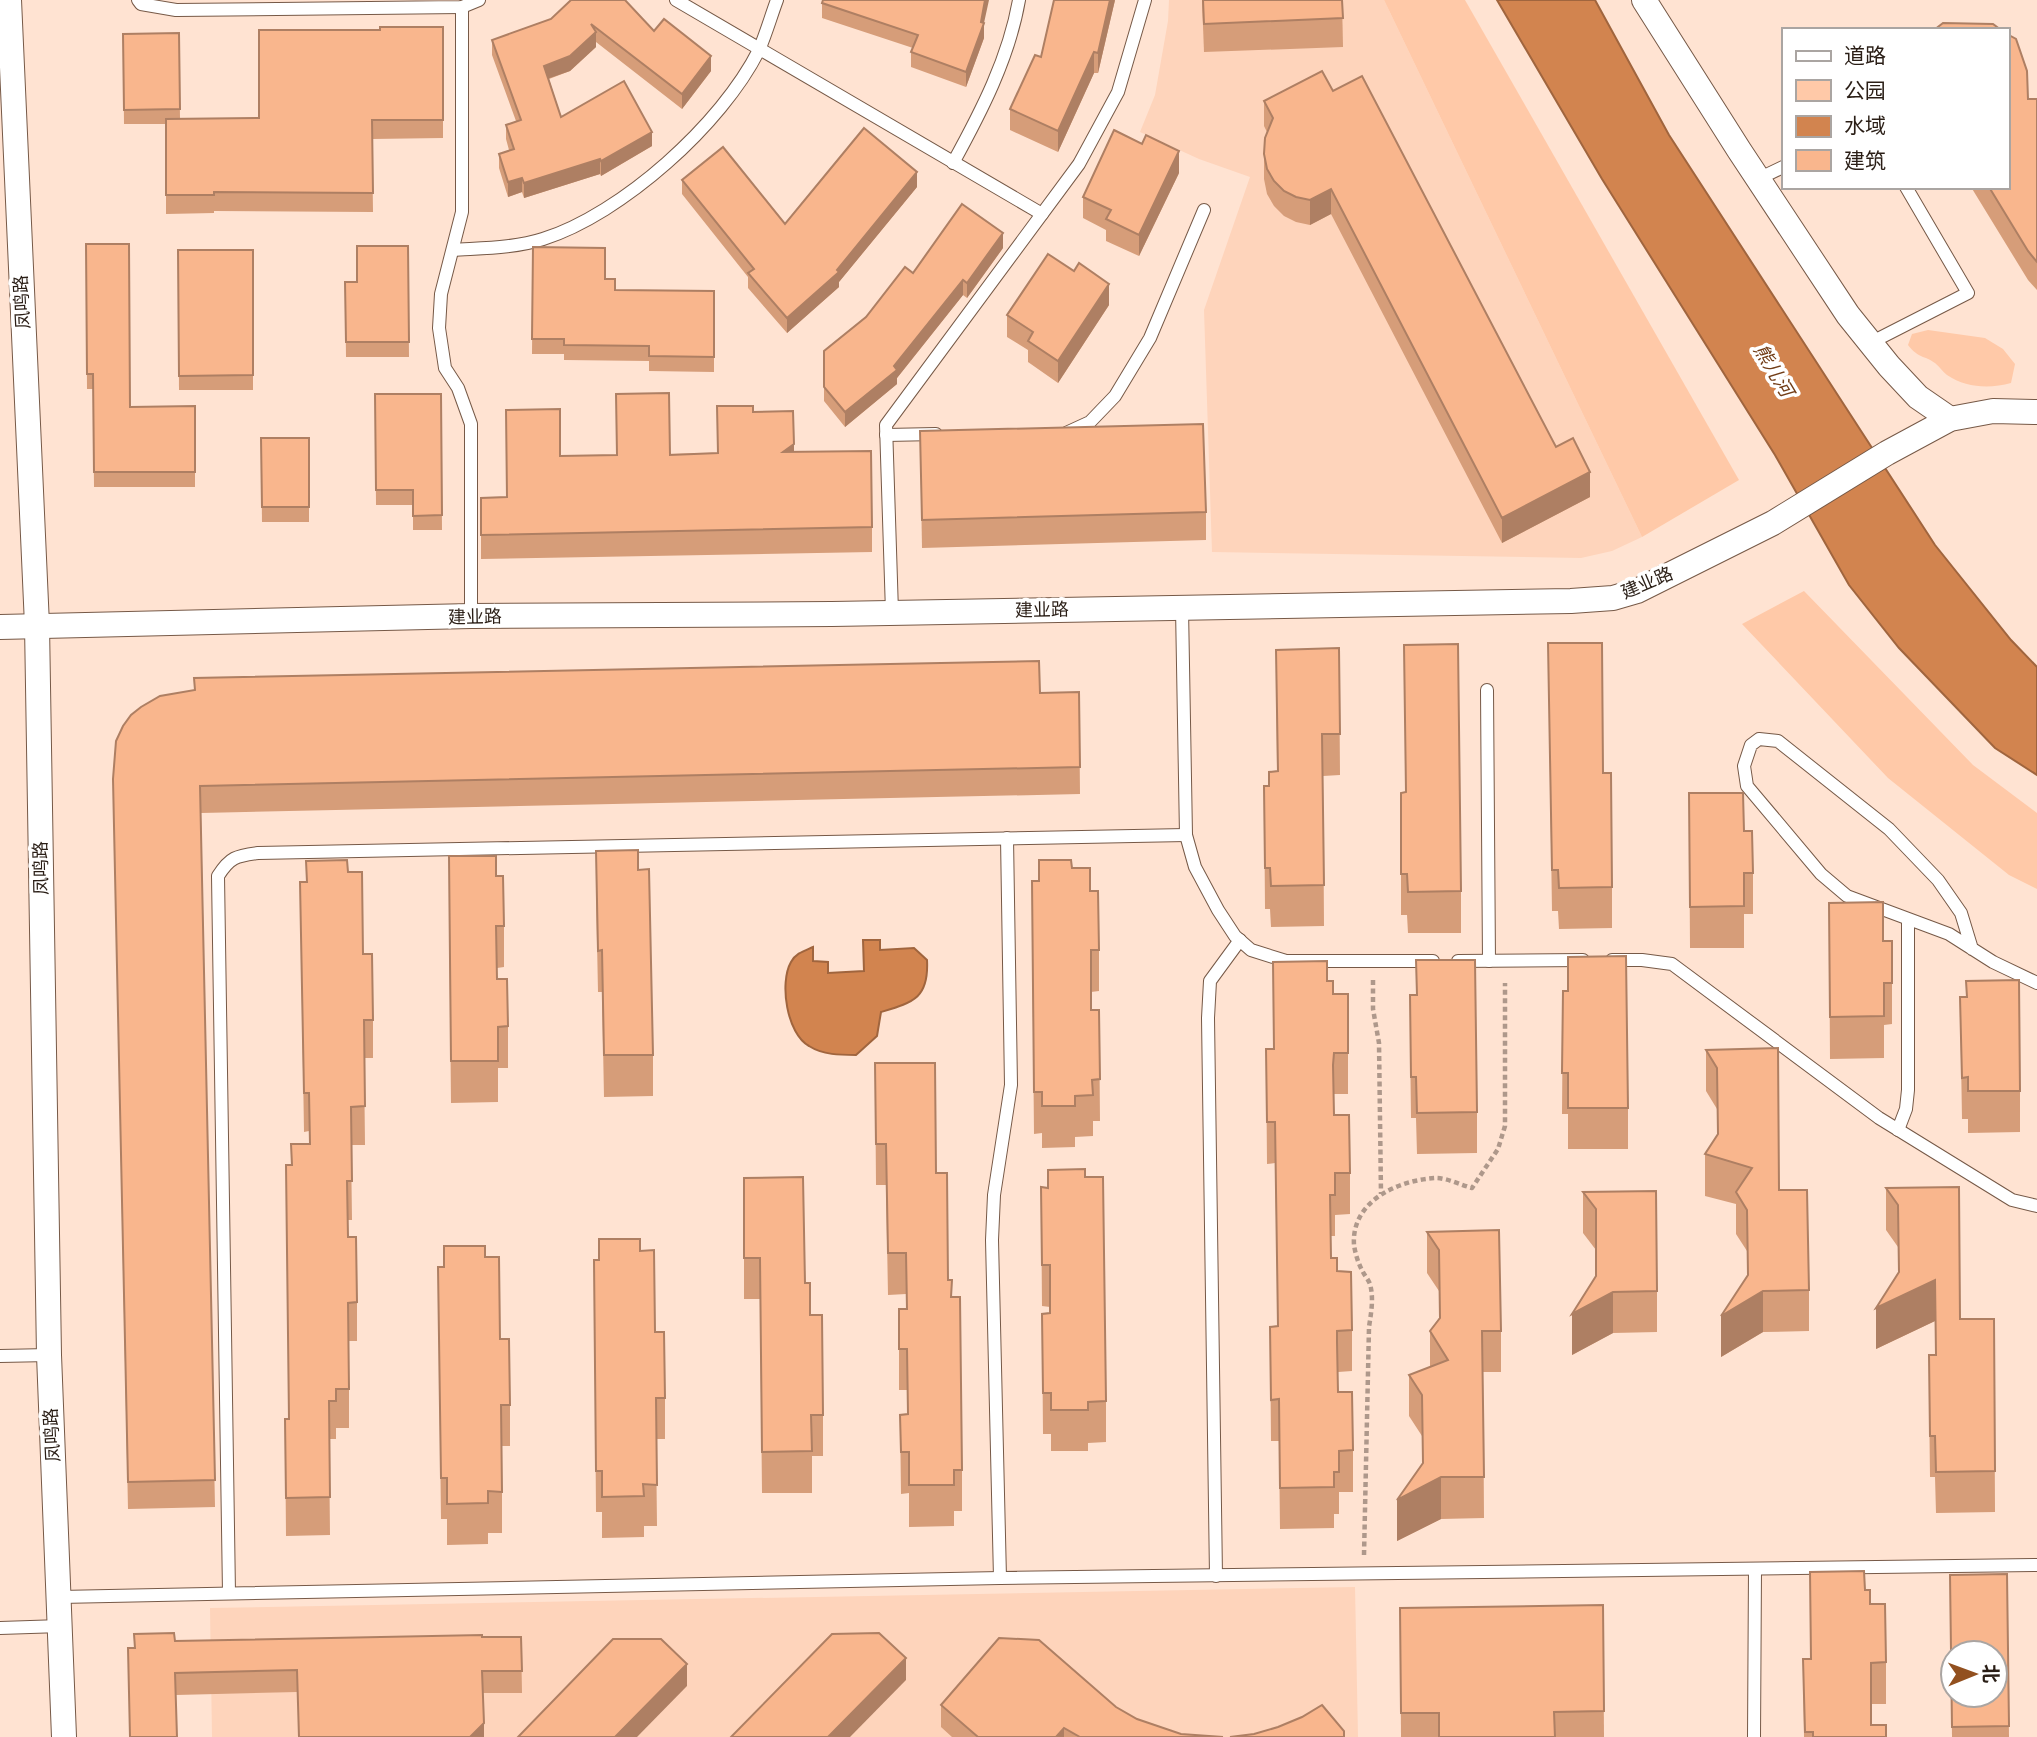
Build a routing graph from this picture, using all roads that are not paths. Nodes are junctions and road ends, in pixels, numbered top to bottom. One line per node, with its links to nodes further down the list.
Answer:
1 (9, 0): 27 (street, 凤鸣路)
2 (138, 0): 9 (lane)
3 (480, 0): 9 (lane)
4 (676, 0): 10 (lane)
5 (777, 0): 10 (lane)
6 (1019, 0): 11 (lane)
7 (1145, 0): 16 (lane)
8 (1644, 0): 13 (street)
9 (461, 7): 17 (lane)
10 (759, 49): 11 (lane); 17 (lane)
11 (953, 163): 16 (lane)
12 (1782, 167): 13 (lane)
13 (1758, 179): 18 (street)
14 (1907, 189): 18 (lane)
15 (1204, 210): 21 (lane)
16 (1042, 214): 23 (lane)
17 (453, 250): 26 (lane)
18 (1870, 343): 20 (street)
19 (2037, 412): 20 (street, 建业路)
20 (1950, 419): 24 (street, 建业路)
21 (1055, 433)
22 (951, 434): 23 (lane)
23 (886, 435): 25 (lane)
24 (1182, 608): 25 (street, 建业路); 30 (lane)
25 (892, 612): 26 (street, 建业路)
26 (471, 616): 27 (street, 建业路)
27 (37, 625): 28 (street, 建业路); 39 (street, 凤鸣路)
28 (0, 627)
29 (1487, 690): 35 (lane)
30 (1186, 835): 31 (lane); 33 (lane)
31 (1007, 838): 44 (lane); 45 (lane)
32 (1909, 920): 34 (lane); 34 (lane); 37 (lane)
33 (1240, 940): 35 (lane); 43 (lane)
34 (1972, 949): 36 (lane)
35 (1489, 961): 37 (lane)
36 (2037, 982)
37 (1898, 1130): 38 (lane)
38 (2037, 1206)
39 (49, 1355): 40 (lane); 46 (street, 凤鸣路)
40 (0, 1356)
41 (2037, 1565): 42 (lane)
42 (1755, 1569): 43 (lane); 50 (lane)
43 (1216, 1576): 44 (lane)
44 (1000, 1578): 45 (lane)
45 (229, 1593): 46 (lane)
46 (60, 1597): 47 (street, 凤鸣路)
47 (61, 1626): 48 (lane); 49 (street, 凤鸣路)
48 (0, 1628)
49 (64, 1737)
50 (1754, 1737)

